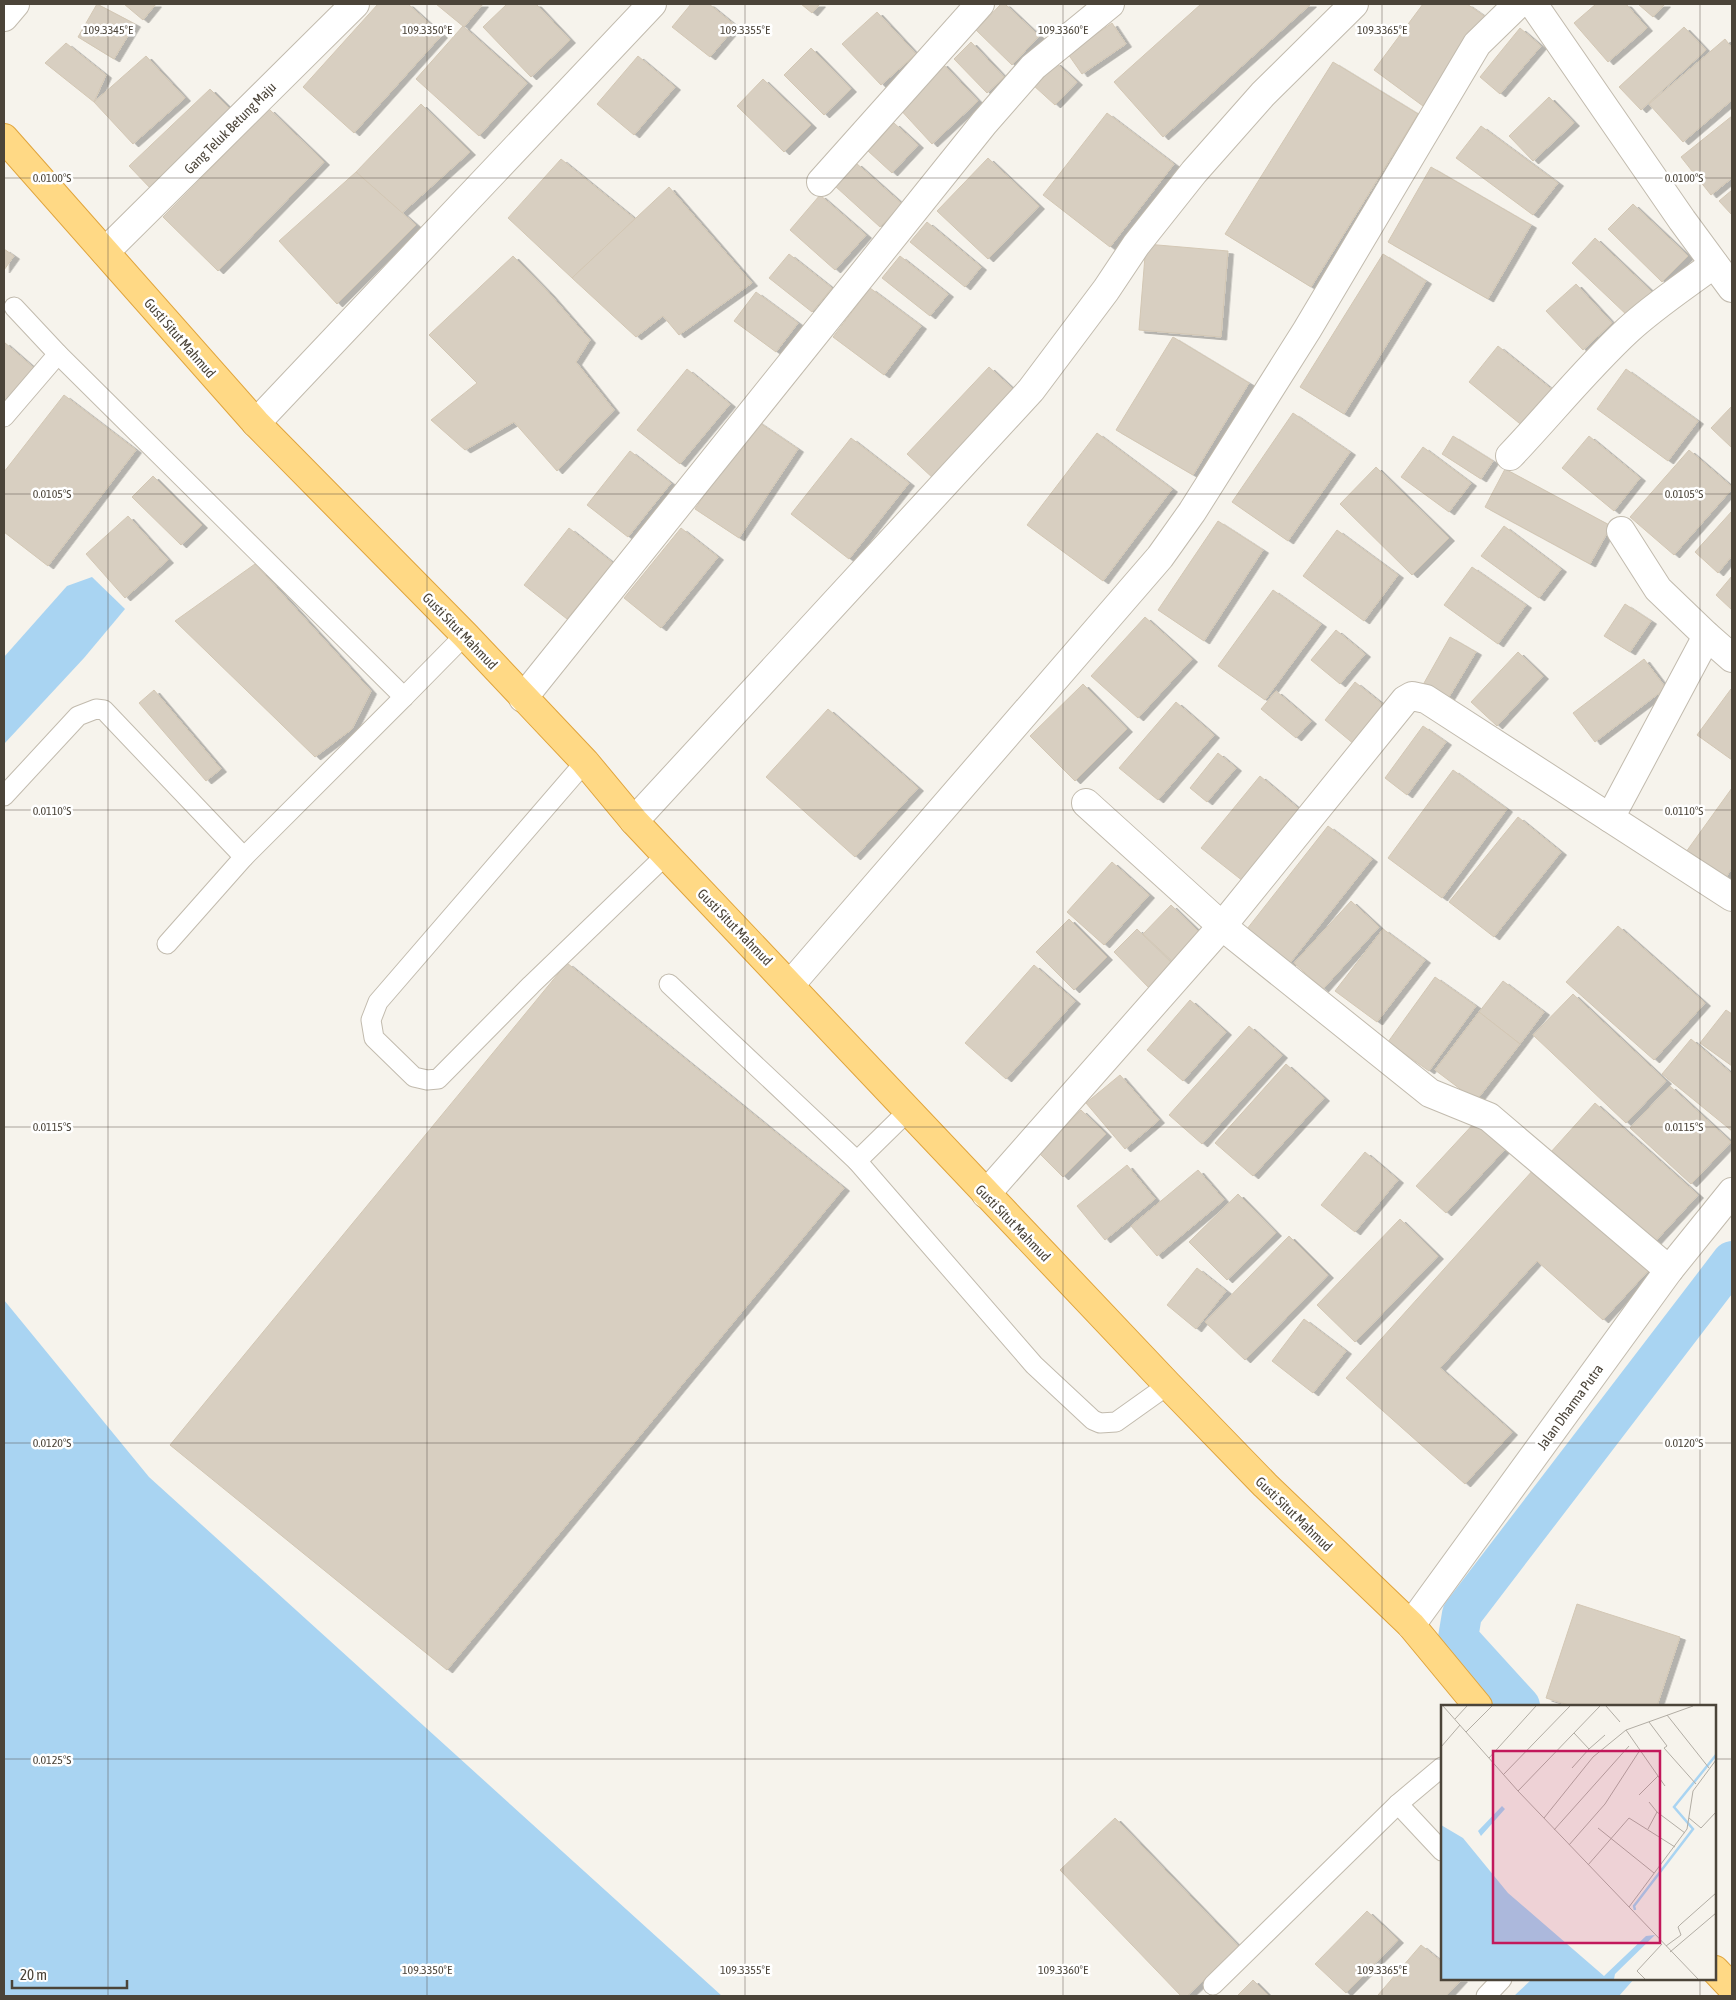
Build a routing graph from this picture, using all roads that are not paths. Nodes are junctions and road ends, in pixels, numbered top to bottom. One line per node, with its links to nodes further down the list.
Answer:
1 (15, 4): 9 (street)
2 (355, 4): 12 (street, Gang Teluk Betung Maju)
3 (652, 4): 18 (street)
4 (980, 4): 11 (street)
5 (1110, 4): 25 (street)
6 (1354, 4): 30 (street)
7 (1518, 4): 37 (street)
8 (1533, 4): 13 (street)
9 (4, 17)
10 (4, 138): 12 (highway, Gusti Situt Mahmud)
11 (821, 182)
12 (105, 252): 18 (highway, Gusti Situt Mahmud)
13 (1714, 264): 14 (street); 19 (street)
14 (1732, 288)
15 (14, 307): 16 (lane)
16 (58, 354): 17 (lane); 24 (lane)
17 (4, 417)
18 (256, 423): 21 (highway, Gusti Situt Mahmud)
19 (1510, 456)
20 (1621, 531): 22 (street)
21 (465, 635): 24 (lane); 25 (highway, Gusti Situt Mahmud)
22 (1707, 636): 23 (street); 29 (street)
23 (1732, 658)
24 (404, 697): 32 (lane)
25 (523, 698): 26 (highway, Gusti Situt Mahmud)
26 (584, 762): 30 (highway, Gusti Situt Mahmud); 31 (lane)
27 (4, 796): 32 (lane)
28 (1086, 803): 34 (street)
29 (1610, 818): 33 (street); 34 (street)
30 (634, 820): 31 (highway, Gusti Situt Mahmud)
31 (666, 855): 37 (highway, Gusti Situt Mahmud)
32 (244, 857): 35 (lane)
33 (1732, 897)
34 (1222, 926): 41 (street); 42 (street)
35 (167, 944)
36 (669, 984): 39 (lane)
37 (790, 985): 38 (highway, Gusti Situt Mahmud)
38 (907, 1112): 39 (lane); 41 (highway, Gusti Situt Mahmud)
39 (857, 1162): 43 (lane)
40 (1732, 1192): 42 (street, Jalan Dharma Putra)
41 (986, 1194): 43 (highway, Gusti Situt Mahmud)
42 (1669, 1270): 44 (street, Jalan Dharma Putra)
43 (1168, 1386): 44 (highway, Gusti Situt Mahmud)
44 (1411, 1625): 45 (highway, Gusti Situt Mahmud)
45 (1477, 1705)
46 (1441, 1768): 47 (lane)
47 (1398, 1804): 48 (lane); 50 (lane)
48 (1441, 1850)
49 (1501, 1980): 51 (lane)
50 (1213, 1985)
51 (1486, 1996)

